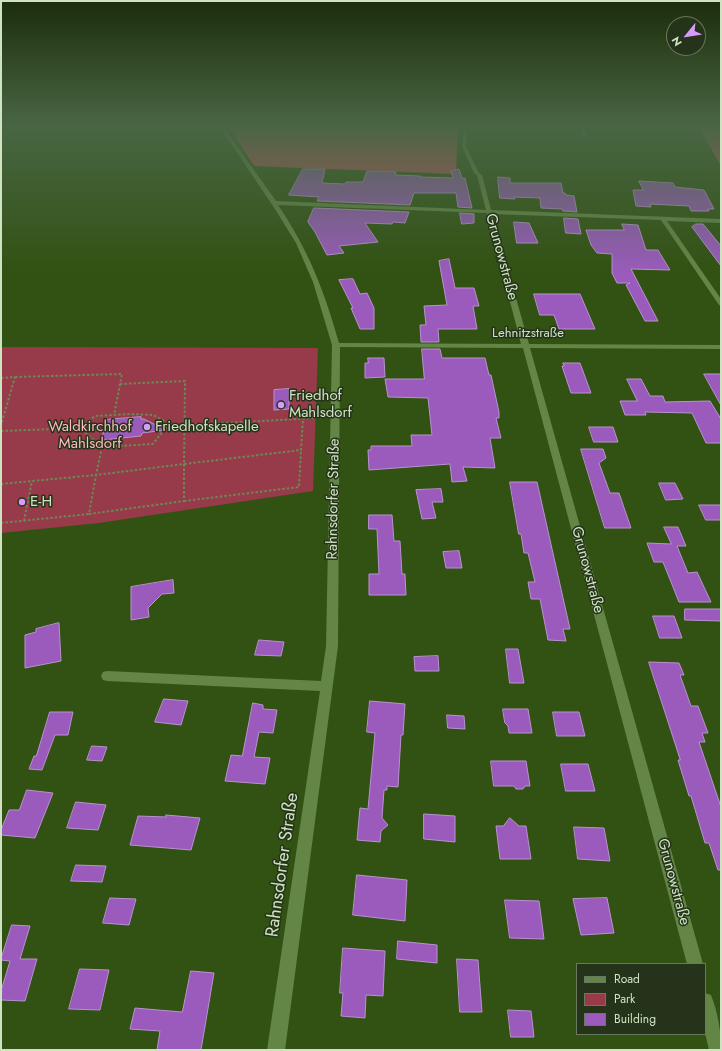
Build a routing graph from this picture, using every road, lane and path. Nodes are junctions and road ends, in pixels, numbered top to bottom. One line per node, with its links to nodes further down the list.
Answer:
1 (255, 175): 3 (street, Rahnsdorfer Straße)
2 (478, 175): 4 (street, Grunowstraße)
3 (275, 203): 4 (street); 8 (street, Rahnsdorfer Straße)
4 (488, 211): 5 (street); 9 (street, Grunowstraße)
5 (662, 218): 6 (street); 7 (street)
6 (721, 221)
7 (721, 304)
8 (336, 345): 9 (street, Lehnitzstraße); 33 (street, Rahnsdorfer Straße)
9 (525, 346): 10 (street, Lehnitzstraße); 34 (street, Grunowstraße)
10 (721, 347)
11 (15, 377): 12 (path); 13 (path); 17 (path)
12 (1, 378)
13 (120, 384): 14 (path); 18 (path)
14 (114, 415): 19 (path); 20 (path)
15 (316, 418): 16 (path)
16 (303, 419): 18 (path); 23 (path)
17 (1, 425)
18 (184, 425): 19 (path); 24 (path)
19 (167, 426): 22 (path)
20 (80, 428): 21 (path); 22 (path)
21 (1, 431)
22 (102, 447): 25 (path)
23 (301, 450): 24 (path); 28 (path)
24 (184, 464): 25 (path); 28 (path)
25 (96, 475): 26 (path); 29 (path)
26 (32, 481): 27 (path); 30 (path)
27 (1, 484)
28 (184, 501): 29 (path)
29 (89, 514): 30 (path)
30 (24, 521): 31 (path)
31 (1, 523)
32 (106, 676): 33 (street)
33 (327, 686): 36 (street, Rahnsdorfer Straße)
34 (695, 963)
35 (706, 1005): 37 (street)
36 (276, 1050)
37 (718, 1050)

